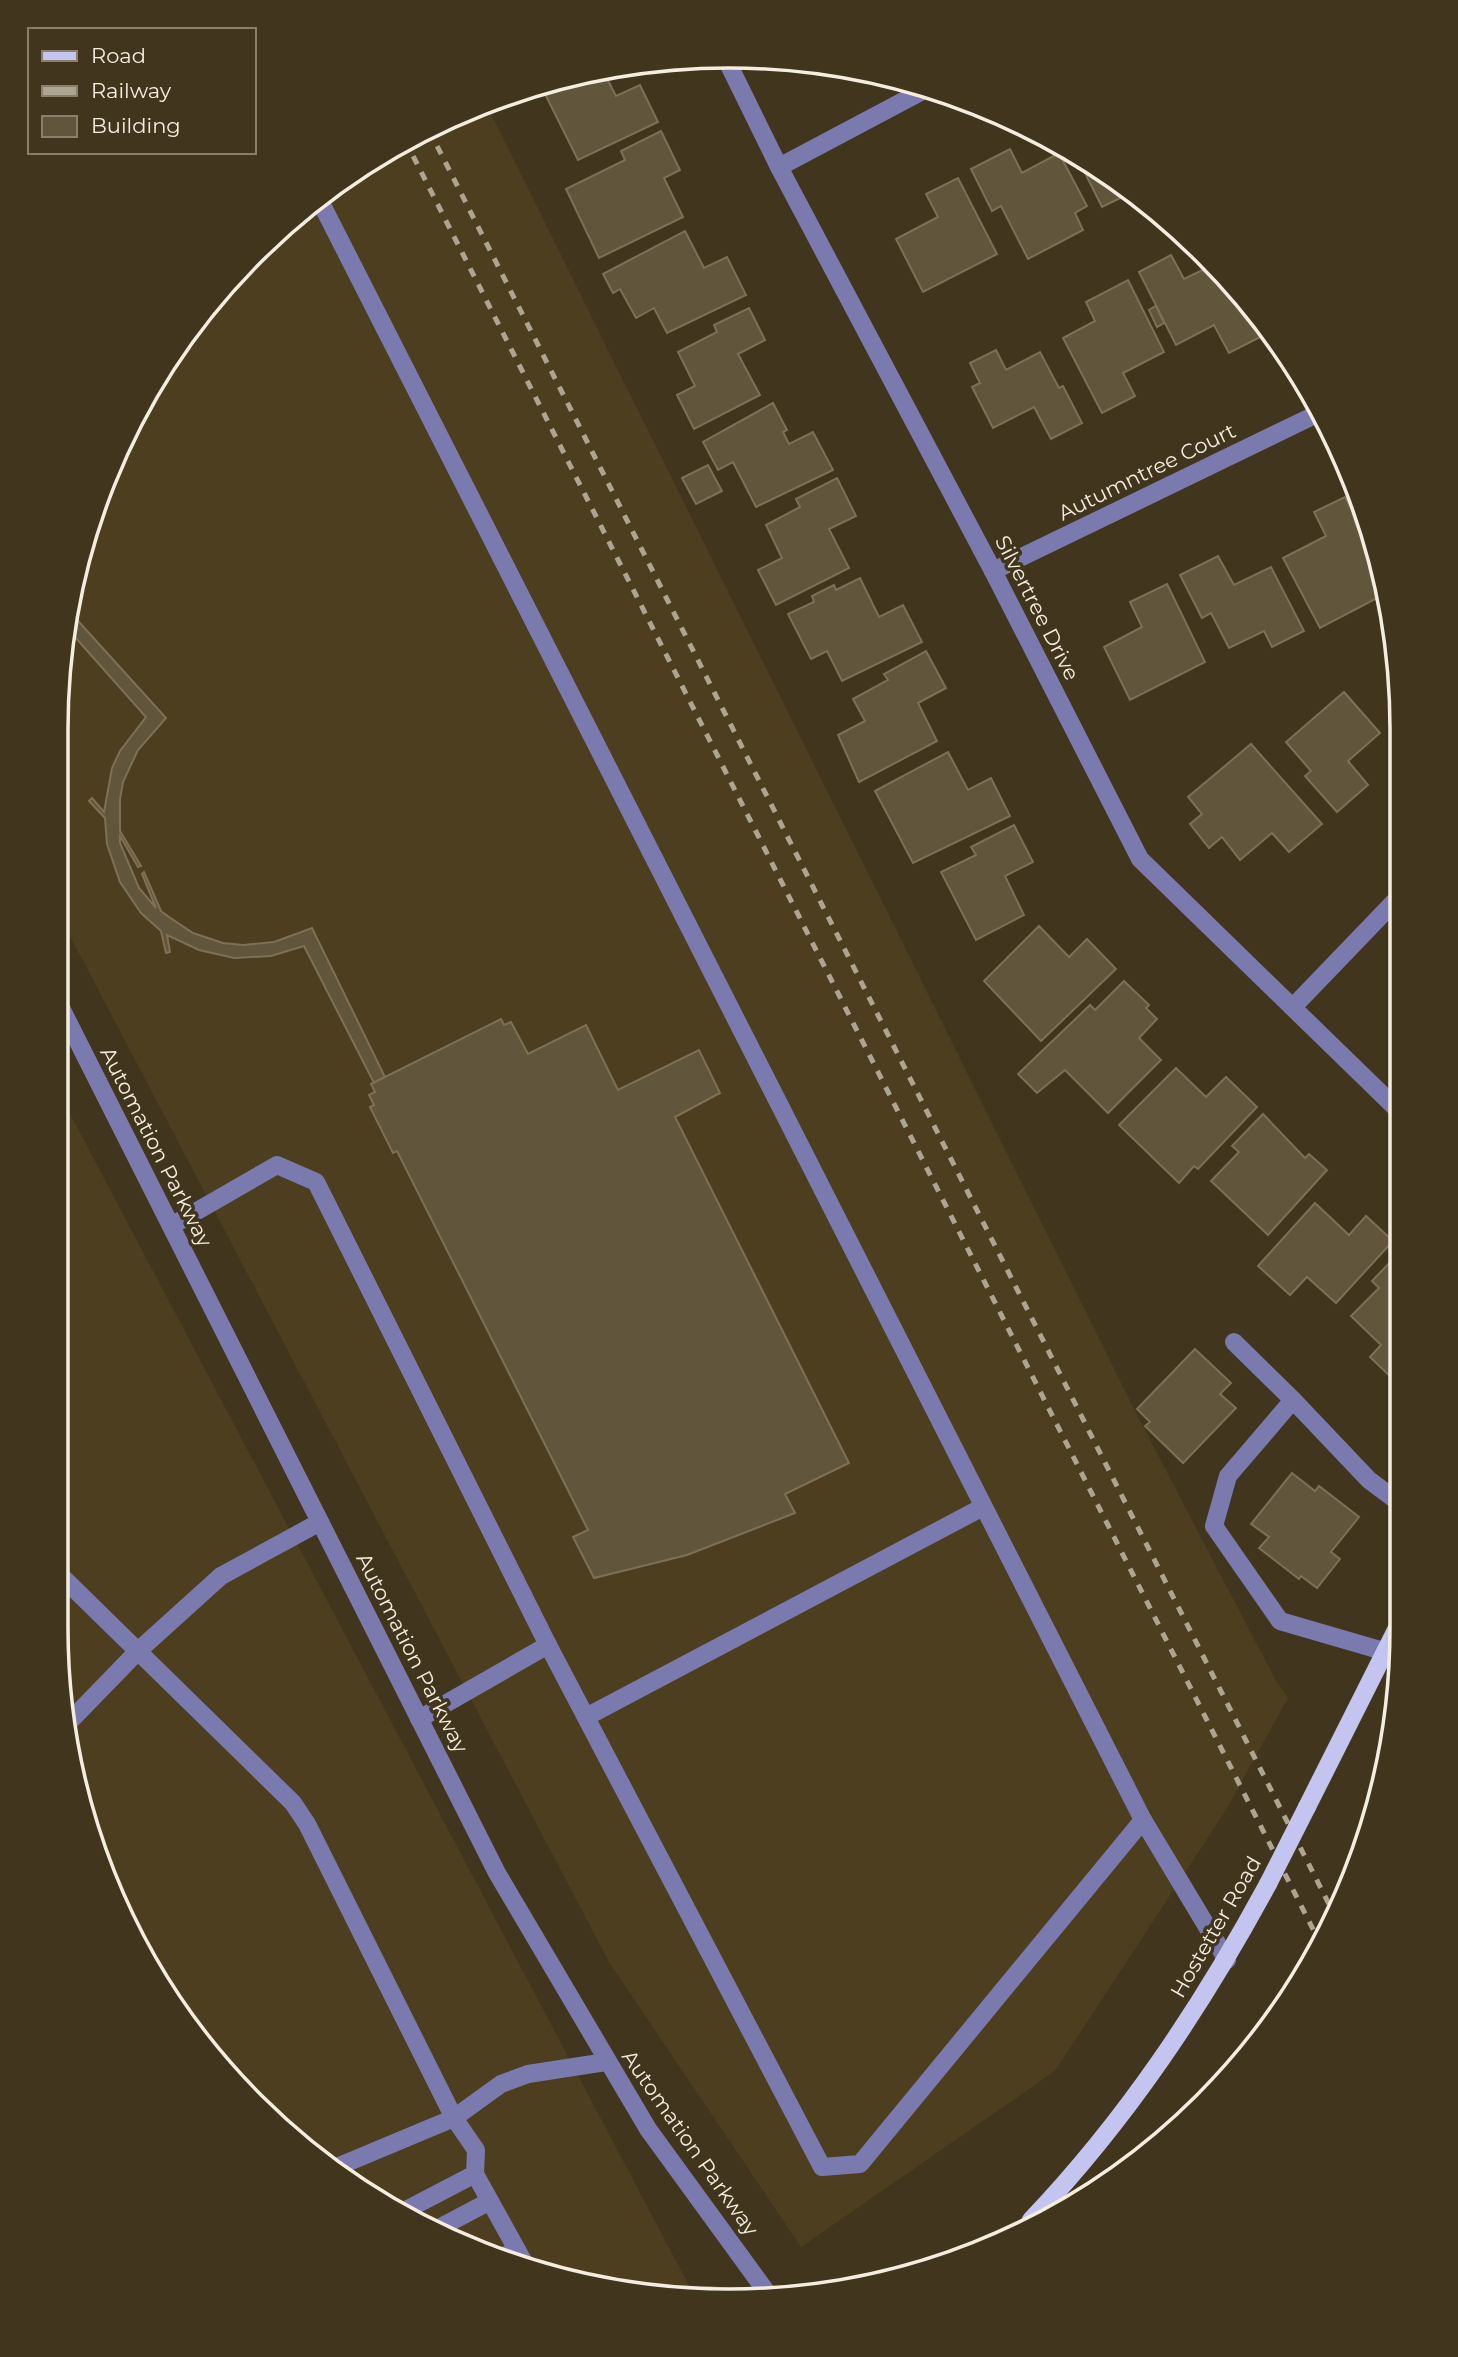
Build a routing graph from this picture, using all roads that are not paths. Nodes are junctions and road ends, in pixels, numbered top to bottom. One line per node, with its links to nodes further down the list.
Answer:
1 (730, 68): 3 (street, Silvertree Drive)
2 (914, 95): 3 (street)
3 (779, 167): 6 (street, Silvertree Drive)
4 (323, 208): 15 (street)
5 (1311, 417): 6 (street, Autumntree Court)
6 (993, 571): 8 (street, Silvertree Drive)
7 (1390, 906): 8 (street)
8 (1293, 1007): 10 (street, Silvertree Drive)
9 (68, 1022): 11 (street, Automation Parkway)
10 (1390, 1102)
11 (171, 1226): 16 (street, Automation Parkway); 18 (street)
12 (1234, 1342): 13 (street)
13 (1293, 1400): 14 (street); 20 (street)
14 (1390, 1496)
15 (983, 1507): 23 (street); 25 (street)
16 (320, 1522): 19 (street); 24 (street, Automation Parkway)
17 (68, 1583): 19 (street)
18 (548, 1645): 23 (street); 24 (street)
19 (138, 1651): 22 (street); 28 (street)
20 (1389, 1652)
21 (1389, 1656): 26 (main road, Hostetter Road, bridge)
22 (74, 1716)
23 (586, 1717): 25 (street)
24 (419, 1719): 27 (street, Automation Parkway)
25 (1143, 1821): 26 (street)
26 (1227, 1960): 33 (main road, Hostetter Road)
27 (606, 2062): 28 (street); 38 (street, Automation Parkway)
28 (454, 2118): 29 (street); 30 (street)
29 (343, 2163)
30 (475, 2174): 31 (street); 32 (street)
31 (490, 2202): 34 (street); 35 (street)
32 (412, 2207)
33 (1039, 2211)
34 (445, 2225)
35 (517, 2250): 36 (street); 37 (street)
36 (512, 2252)
37 (520, 2255)
38 (763, 2287)

